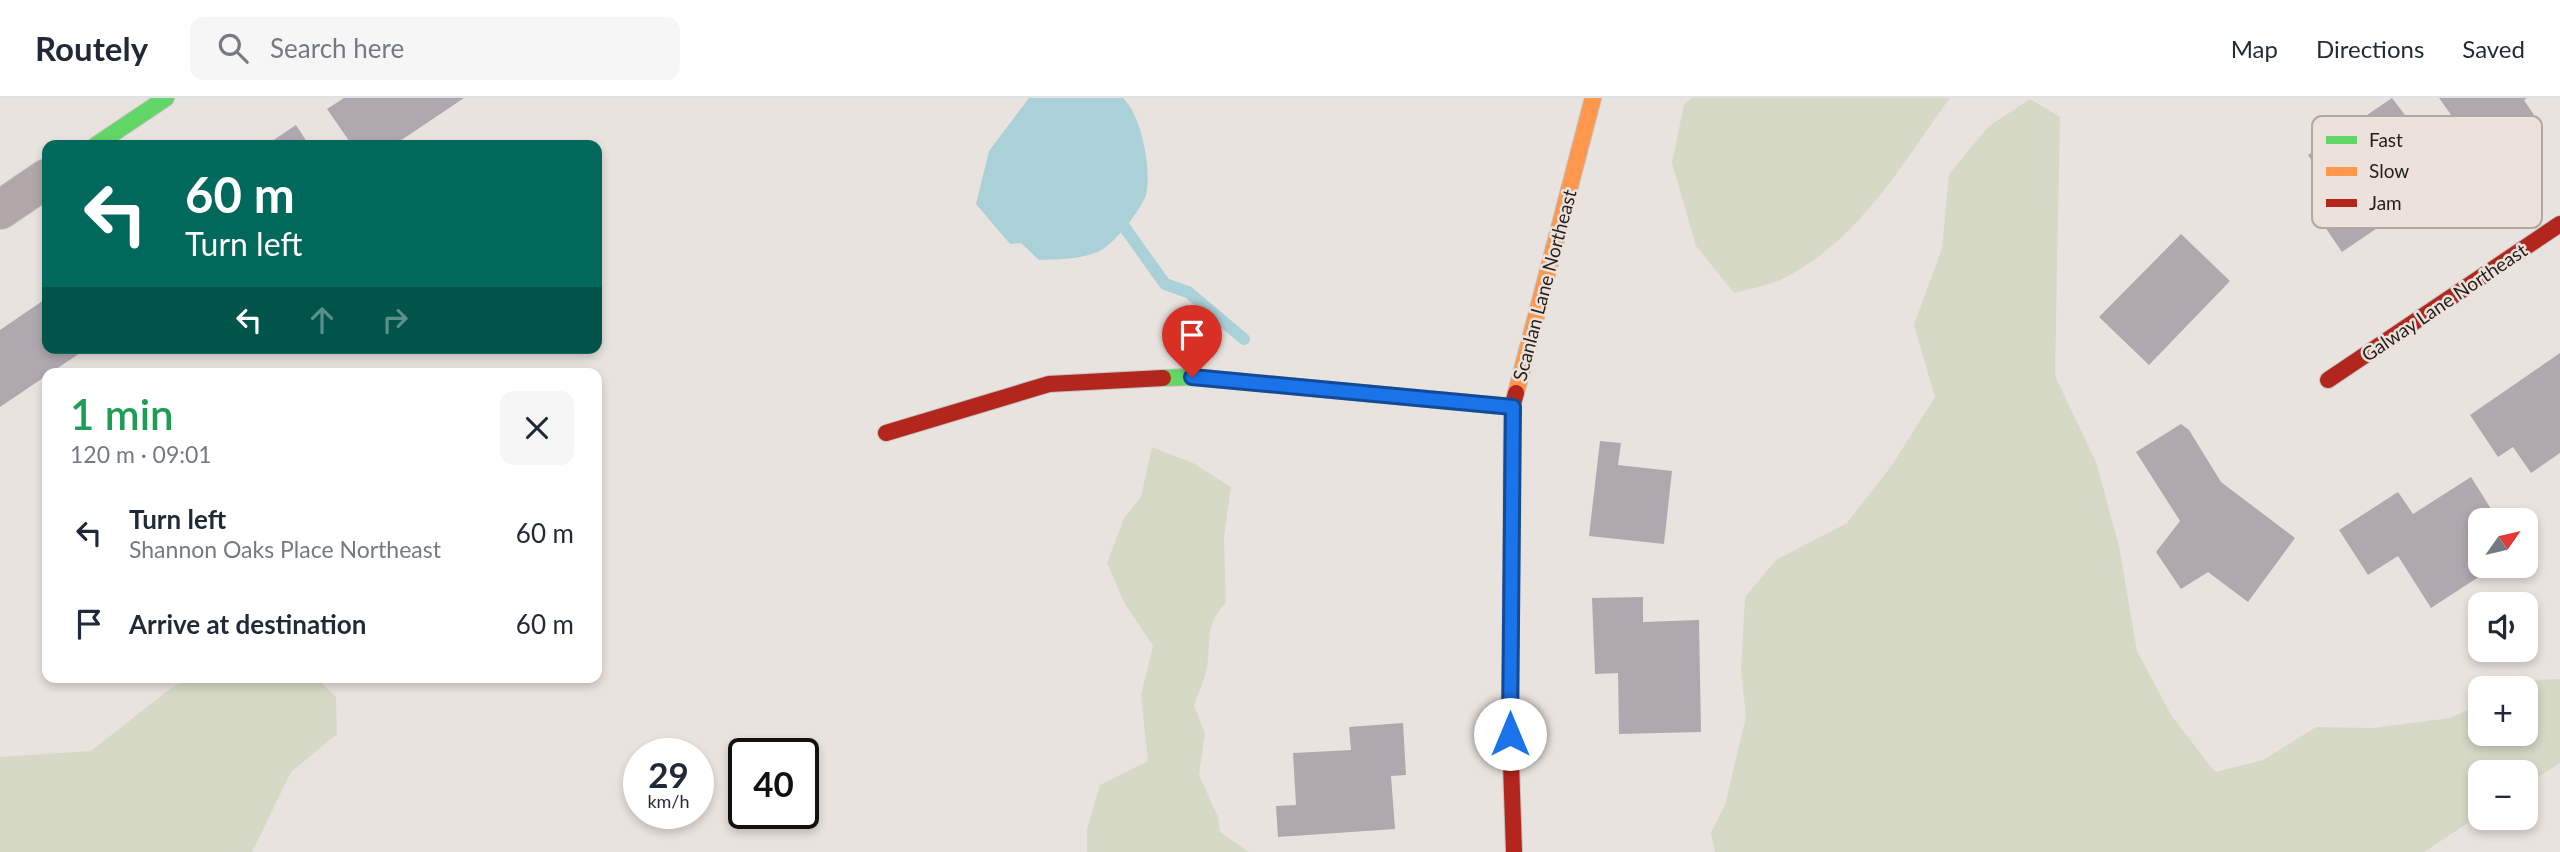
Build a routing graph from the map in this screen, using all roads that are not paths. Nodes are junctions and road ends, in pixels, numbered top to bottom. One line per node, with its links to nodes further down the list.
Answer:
1 (166, 98): 3 (street)
2 (1593, 98): 8 (street, Scanlan Lane Northeast)
3 (103, 140)
4 (42, 181): 5 (street)
5 (0, 210)
6 (2560, 224): 7 (street, Galway Lane Northeast)
7 (2328, 380)
8 (1513, 407): 9 (street); 10 (street, Scanlan Lane Northeast)
9 (886, 433)
10 (1514, 852)

